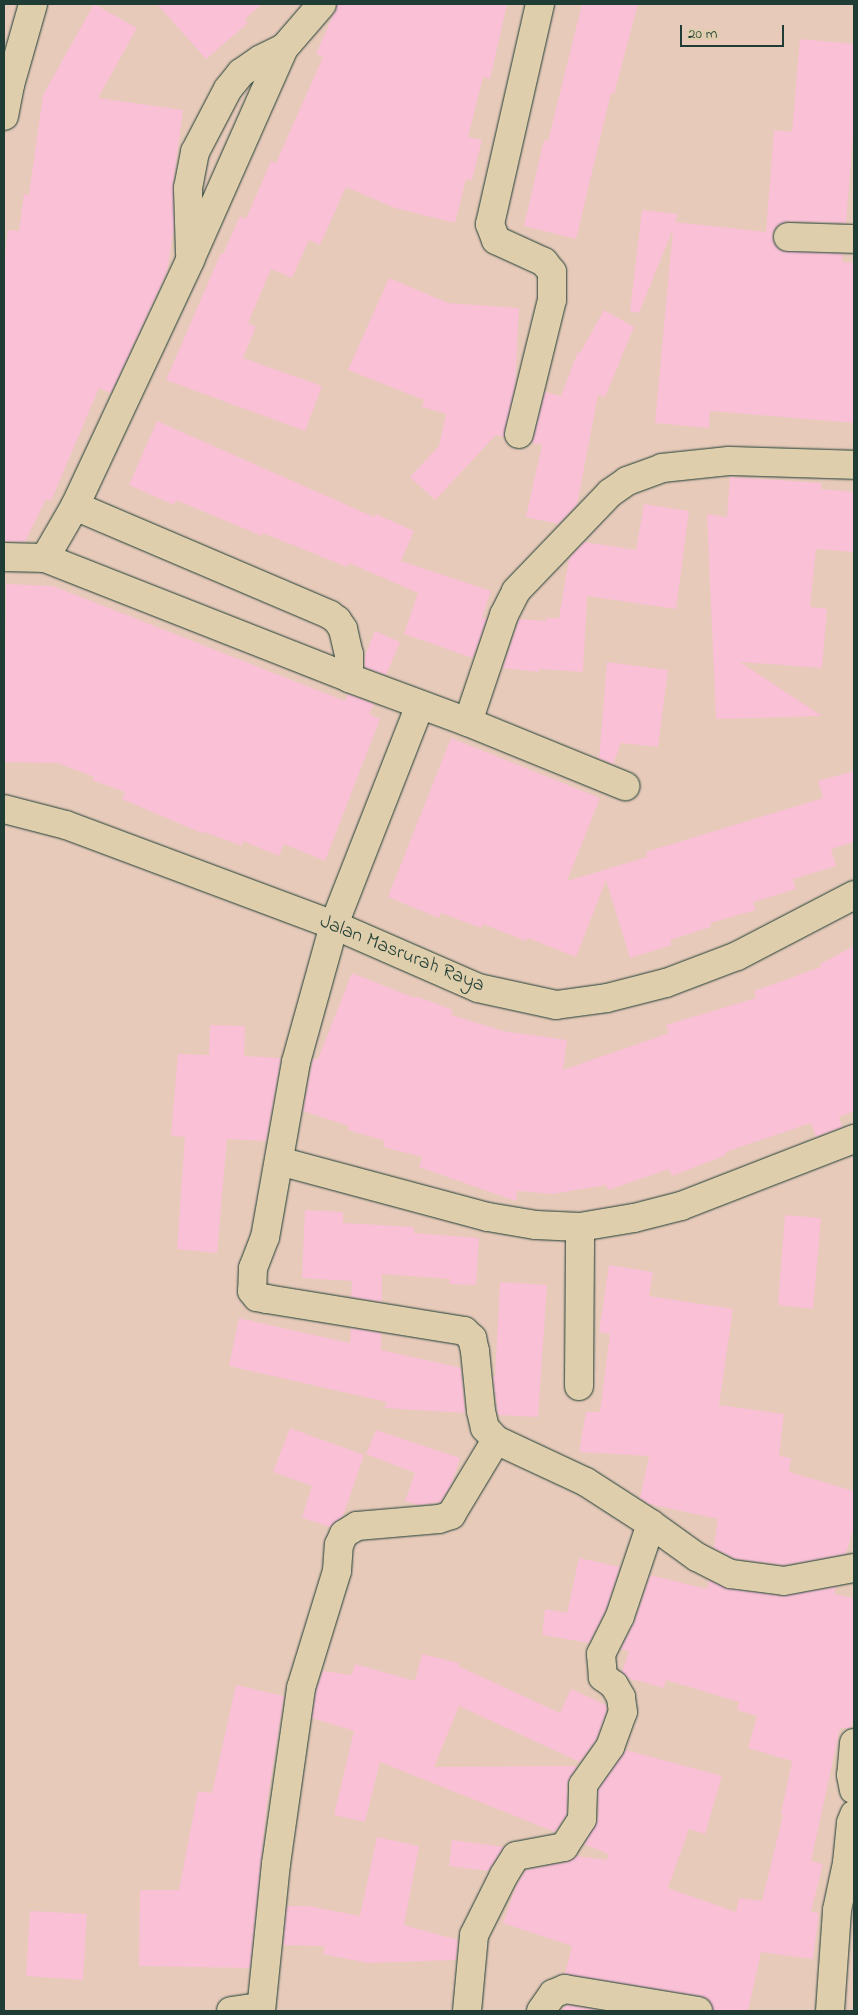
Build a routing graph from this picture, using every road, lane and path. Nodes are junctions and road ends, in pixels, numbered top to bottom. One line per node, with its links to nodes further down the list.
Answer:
1 (33, 4): 5 (street)
2 (322, 4): 4 (street)
3 (540, 4): 9 (street)
4 (284, 48): 8 (street); 8 (street)
5 (4, 116)
6 (788, 237): 7 (street)
7 (854, 240)
8 (190, 260): 11 (street)
9 (519, 434)
10 (854, 464): 16 (street)
11 (75, 506): 13 (street); 14 (street)
12 (4, 557): 13 (street)
13 (45, 558): 14 (street)
14 (349, 678): 15 (street)
15 (420, 705): 16 (street); 20 (street)
16 (468, 722): 17 (street)
17 (625, 786)
18 (4, 809): 20 (street, Jalan Masrurah Raya)
19 (854, 895): 20 (street, Jalan Masrurah Raya)
20 (334, 925): 22 (street)
21 (854, 1139): 23 (street)
22 (280, 1161): 23 (street); 25 (street)
23 (580, 1227): 24 (street)
24 (580, 1386)
25 (496, 1440): 26 (street); 31 (street)
26 (651, 1524): 27 (street); 33 (street)
27 (853, 1566)
28 (854, 1743): 29 (street)
29 (854, 1790)
30 (854, 1815): 36 (street)
31 (261, 2009): 32 (street)
32 (231, 2011)
33 (467, 2011)
34 (541, 2011): 35 (street)
35 (698, 2011)
36 (830, 2011)

